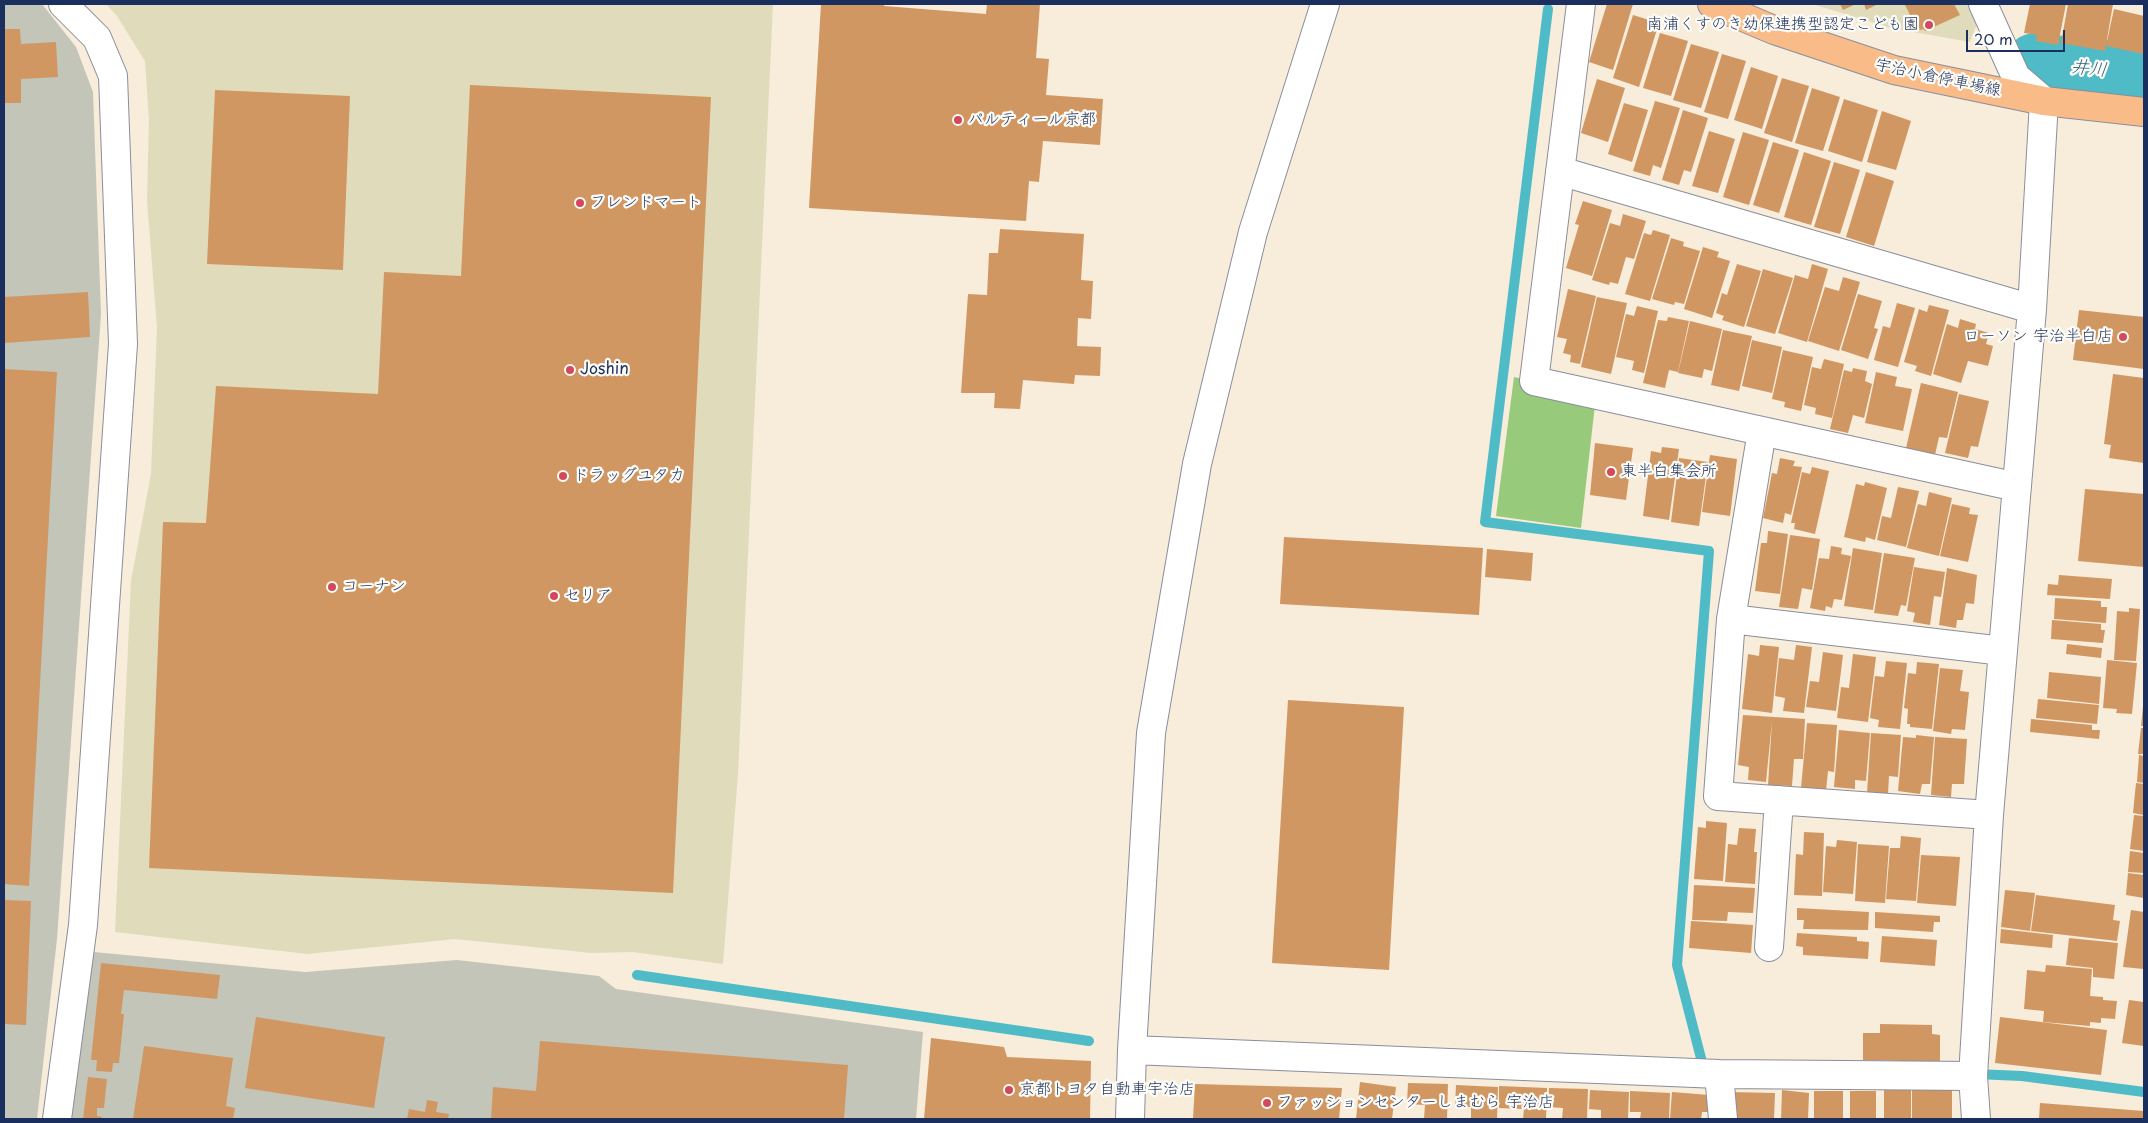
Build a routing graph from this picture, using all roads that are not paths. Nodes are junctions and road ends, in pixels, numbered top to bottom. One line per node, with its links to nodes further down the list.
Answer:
1 (63, 4): 20 (street)
2 (1325, 4): 17 (street)
3 (1581, 4): 8 (street)
4 (1712, 4): 6 (main road, 宇治小倉停車場線)
5 (1983, 4): 6 (street)
6 (2044, 101): 7 (main road, 宇治小倉停車場線); 9 (street)
7 (2144, 112)
8 (1560, 171): 9 (street); 10 (street)
9 (2032, 309): 11 (street)
10 (1762, 432): 11 (street); 12 (street)
11 (2017, 487): 13 (street)
12 (1731, 618): 13 (street); 14 (street)
13 (2003, 651): 15 (street)
14 (1779, 800): 15 (street); 16 (street)
15 (1989, 815): 19 (street)
16 (1769, 947)
17 (1132, 1050): 18 (street); 21 (street)
18 (1719, 1074): 19 (street); 22 (street)
19 (1973, 1076): 23 (street)
20 (57, 1119)
21 (1130, 1119)
22 (1723, 1119)
23 (1976, 1119)

